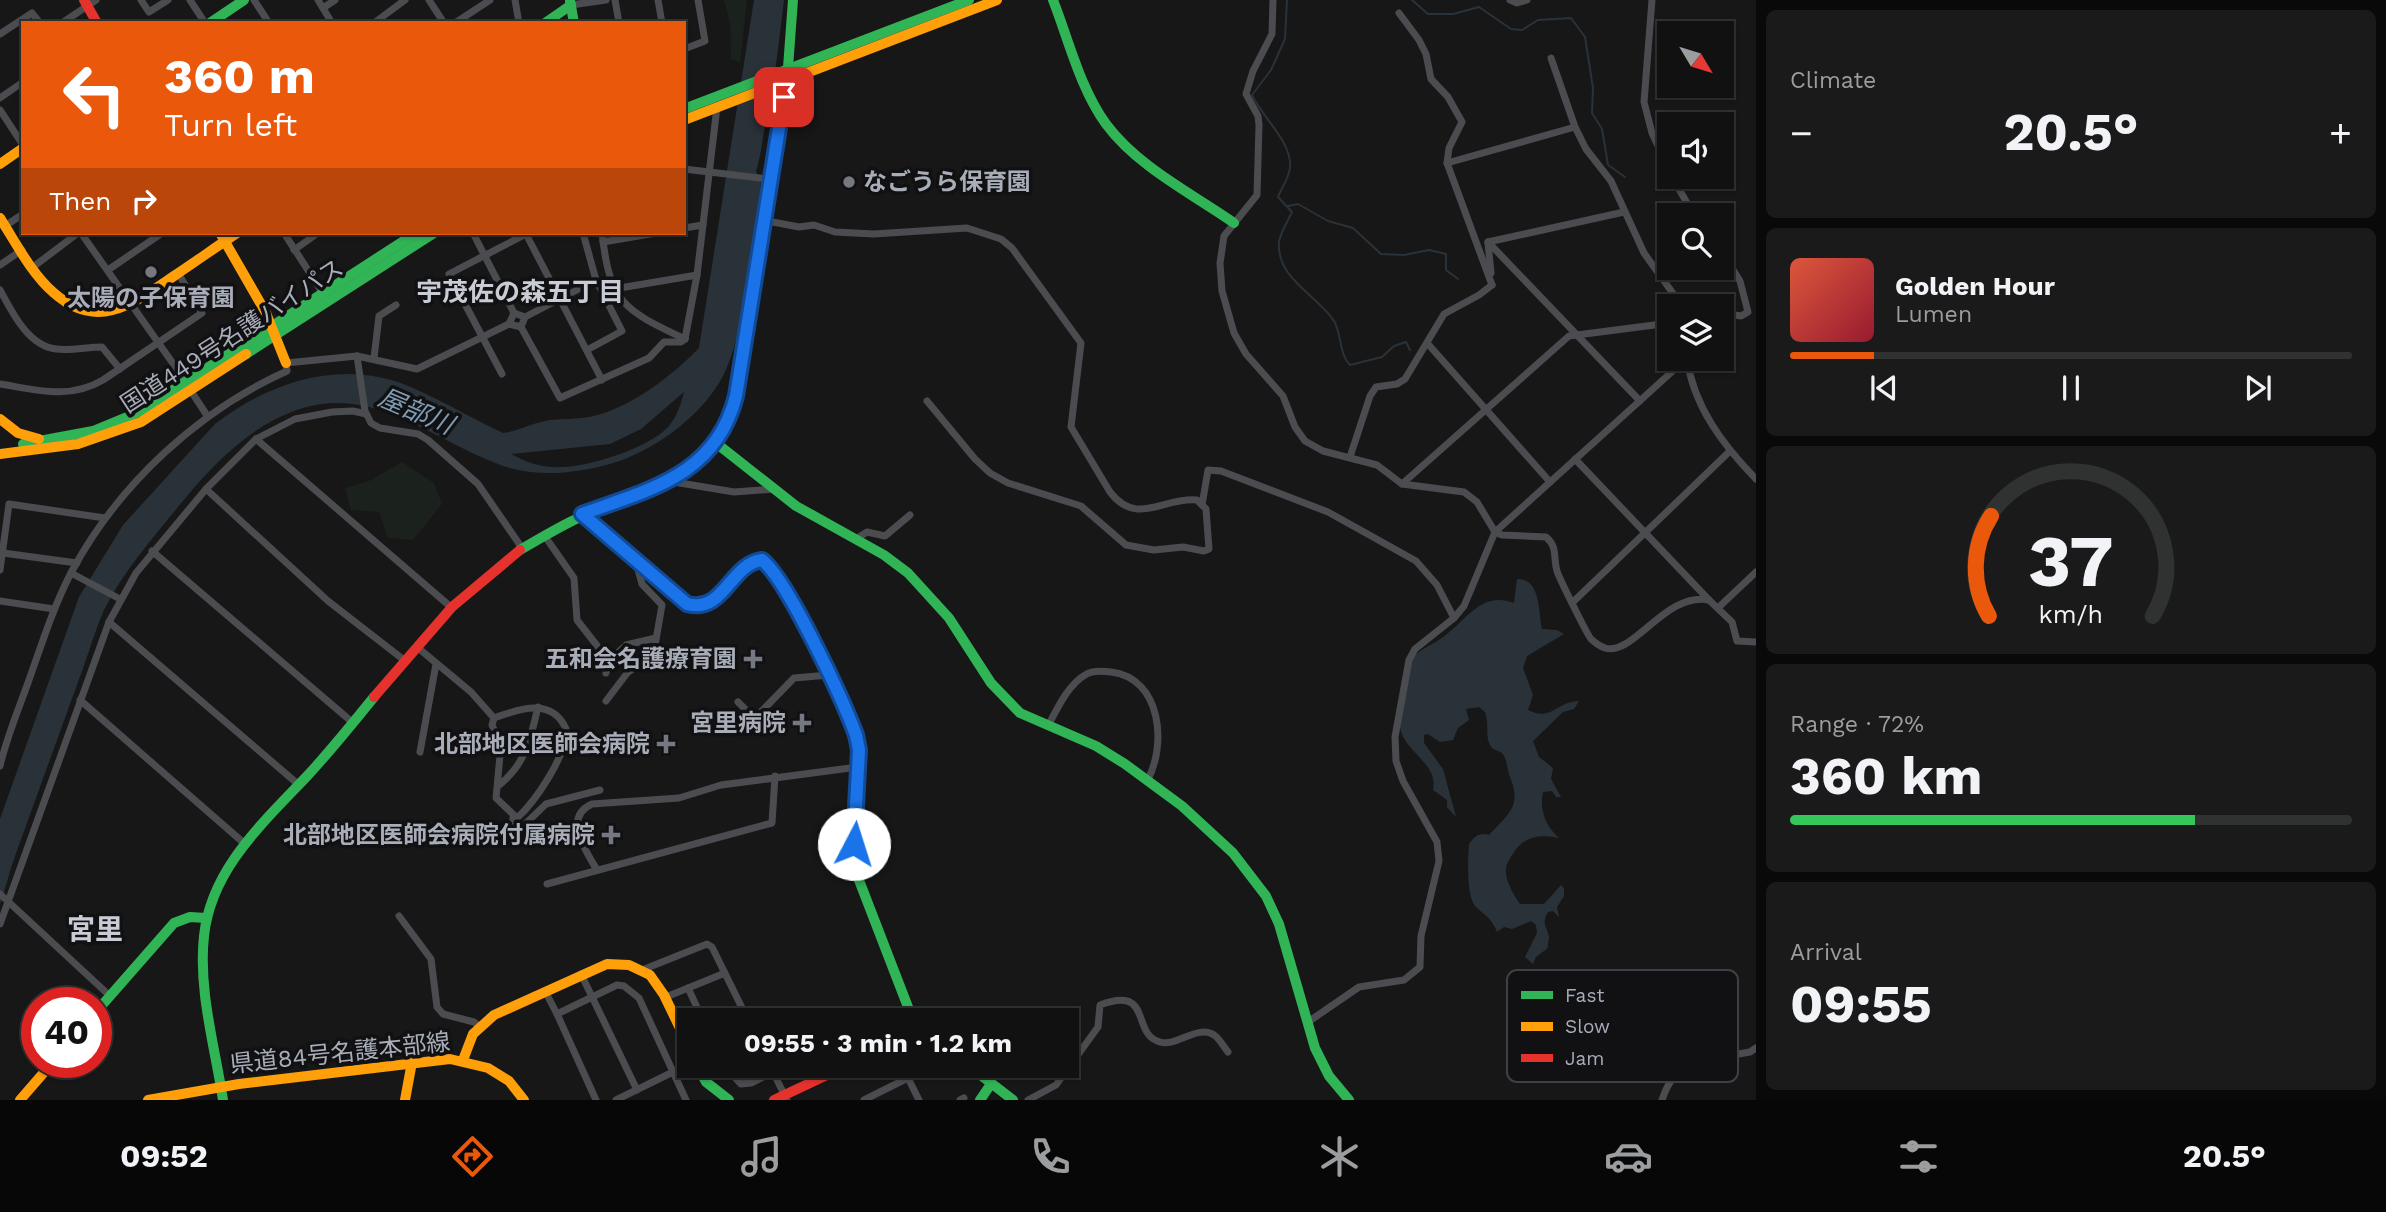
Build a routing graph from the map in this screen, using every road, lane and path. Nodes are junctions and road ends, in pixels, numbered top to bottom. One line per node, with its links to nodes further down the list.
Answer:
1 (141, 0): 2 (street)
2 (168, 0)
3 (190, 0): 31 (street)
4 (244, 0): 32 (main road)
5 (254, 0): 33 (street)
6 (318, 0): 26 (street)
7 (335, 0): 26 (street)
8 (405, 0): 35 (street)
9 (429, 0): 36 (street)
10 (490, 0): 37 (street)
11 (515, 0): 38 (street)
12 (607, 0): 25 (street)
13 (615, 0): 41 (street)
14 (658, 0): 42 (street)
15 (698, 0): 44 (street)
16 (793, 0): 46 (main road)
17 (969, 0): 46 (main road)
18 (997, 0): 46 (main road)
19 (1054, 0): 66 (main road)
20 (1273, 0): 66 (street)
21 (1510, 0): 22 (street)
22 (1527, 0)
23 (1652, 0): 55 (street)
24 (89, 2): 29 (street); 30 (main road)
25 (571, 3): 39 (main road); 40 (main road)
26 (323, 8): 34 (street)
27 (1399, 13): 57 (street)
28 (38, 21): 43 (street)
29 (65, 21)
30 (96, 21)
31 (204, 21)
32 (213, 21)
33 (268, 21)
34 (331, 21)
35 (377, 21)
36 (443, 21)
37 (458, 21)
38 (519, 21)
39 (548, 21)
40 (574, 21)
41 (619, 21)
42 (662, 21)
43 (0, 34)
44 (686, 48)
45 (1551, 58): 53 (street)
46 (783, 77): 49 (main road); 50 (main road); 61 (main road)
47 (21, 83): 48 (street)
48 (0, 98)
49 (717, 107): 52 (main road); 60 (street)
50 (686, 108)
51 (0, 110): 54 (street)
52 (686, 119)
53 (1575, 127): 57 (street); 62 (street)
54 (21, 144)
55 (1657, 144)
56 (21, 148): 58 (main road)
57 (1447, 163): 95 (street)
58 (0, 164)
59 (686, 169): 60 (street)
60 (710, 170): 61 (street); 67 (street)
61 (768, 179): 64 (main road)
62 (1624, 212): 84 (street); 99 (street)
63 (21, 215): 65 (street)
64 (762, 220): 134 (main road); 146 (street)
65 (3, 222): 85 (main road)
66 (1234, 223): 138 (street)
67 (703, 225): 68 (street); 93 (street)
68 (686, 228)
69 (76, 235): 89 (street)
70 (81, 235): 90 (street)
71 (159, 235): 90 (street)
72 (285, 235): 86 (street)
73 (315, 235): 86 (street)
74 (413, 235): 98 (main road, 国道449号名護バイパス)
75 (431, 235): 109 (main road, 国道449号名護バイパス)
76 (474, 235): 87 (street)
77 (523, 235): 87 (street)
78 (528, 235): 100 (street)
79 (584, 235): 94 (street)
80 (602, 235): 83 (street)
81 (644, 235): 83 (street)
82 (222, 237): 92 (main road); 109 (main road)
83 (603, 242): 96 (street)
84 (1488, 242): 95 (street); 110 (street)
85 (22, 250): 88 (street); 89 (main road)
86 (294, 250): 98 (street)
87 (484, 255): 103 (street); 111 (street)
88 (0, 265)
89 (33, 267): 101 (main road)
90 (108, 270): 101 (street)
91 (1734, 271): 104 (street)
92 (178, 273): 101 (main road); 113 (street)
93 (697, 275): 96 (street); 112 (street)
94 (596, 281): 100 (street); 115 (street)
95 (1492, 285): 114 (street)
96 (614, 289): 112 (street)
97 (0, 290): 119 (street)
98 (322, 292): 109 (main road, 国道449号名護バイパス)
99 (1673, 294)
100 (560, 299): 105 (street); 115 (street)
101 (132, 305): 113 (street)
102 (396, 306): 117 (street)
103 (514, 313): 105 (street); 106 (street)
104 (1734, 315)
105 (525, 317): 108 (street)
106 (509, 324): 108 (street); 111 (street)
107 (1657, 324): 110 (street)
108 (521, 327): 123 (street)
109 (273, 331): 118 (main road); 125 (main road, 国道449号名護バイパス)
110 (1574, 333): 127 (street); 128 (street)
111 (482, 339): 117 (street); 122 (street)
112 (685, 339): 123 (street)
113 (158, 343): 119 (street); 125 (street)
114 (1427, 344): 128 (street); 138 (street)
115 (587, 350): 123 (street)
116 (358, 356): 117 (street); 118 (street); 129 (street)
117 (374, 358)
118 (286, 363): 130 (street)
119 (120, 369): 124 (street)
120 (1674, 371): 127 (street)
121 (1690, 371): 136 (street)
122 (502, 374)
123 (602, 380)
124 (0, 384)
125 (189, 387): 130 (street); 133 (main road, 国道449号名護バイパス); 137 (main road, 国道449号名護バイパス)
126 (927, 401): 146 (street)
127 (1640, 401): 139 (street)
128 (1485, 411): 142 (street); 143 (street)
129 (365, 413): 132 (street); 154 (street)
130 (208, 417): 149 (street)
131 (0, 419): 133 (main road)
132 (256, 439): 144 (street); 168 (street)
133 (49, 441): 135 (main road, 国道449号名護バイパス)
134 (716, 443): 141 (main road); 145 (main road)
135 (0, 446)
136 (1729, 452): 140 (street); 151 (street)
137 (0, 454)
138 (1350, 457): 143 (street)
139 (1575, 459): 142 (street); 151 (street)
140 (1756, 479)
141 (668, 481): 145 (street); 147 (main road)
142 (1550, 482): 150 (street)
143 (1402, 484): 150 (street)
144 (206, 489): 155 (street); 174 (street)
145 (775, 489): 153 (main road)
146 (1202, 505): 169 (street)
147 (582, 514): 152 (main road); 157 (main road)
148 (910, 515): 153 (street)
149 (104, 518): 156 (street); 158 (street)
150 (1495, 532): 165 (street); 169 (street)
151 (1645, 532): 163 (street); 165 (street)
152 (544, 535): 154 (main road); 175 (street)
153 (856, 539): 185 (main road)
154 (522, 548): 168 (main road)
155 (152, 551): 162 (street); 184 (street)
156 (3, 553): 158 (street); 159 (street)
157 (636, 562): 171 (street); 178 (main road)
158 (77, 563): 161 (street)
159 (0, 570)
160 (1756, 572): 166 (street)
161 (71, 573): 162 (street); 167 (street)
162 (118, 598): 170 (street)
163 (1709, 600): 165 (street); 166 (street)
164 (0, 601): 167 (street)
165 (1573, 602)
166 (1719, 607): 172 (street)
167 (54, 608): 187 (street)
168 (452, 608): 173 (main road)
169 (1454, 618): 216 (street)
170 (109, 622): 179 (street); 191 (street)
171 (656, 638): 175 (street); 180 (street)
172 (1756, 642)
173 (417, 647): 174 (main road); 176 (street)
174 (404, 660): 184 (main road)
175 (609, 660): 177 (street)
176 (436, 664): 183 (street); 186 (street)
177 (606, 673)
178 (829, 676): 181 (street); 188 (main road)
179 (80, 700): 195 (street); 198 (street)
180 (606, 701)
181 (738, 702)
182 (538, 707): 183 (street); 192 (street); 194 (street)
183 (494, 718): 192 (street)
184 (352, 722): 191 (main road)
185 (1048, 726): 190 (main road); 190 (street)
186 (420, 752)
187 (0, 766)
188 (858, 767): 189 (street); 213 (main road)
189 (775, 776): 196 (street); 196 (street)
190 (1147, 781): 216 (main road)
191 (299, 785): 195 (main road)
192 (498, 786): 194 (street)
193 (600, 790): 194 (street)
194 (513, 818)
195 (245, 844): 200 (main road)
196 (597, 870): 197 (street)
197 (547, 884)
198 (4, 897): 201 (street); 205 (street)
199 (399, 916): 217 (street)
200 (206, 918): 208 (main road); 234 (main road)
201 (0, 924)
202 (642, 970): 203 (street); 204 (main road); 210 (main road)
203 (725, 973): 206 (street); 212 (street)
204 (581, 974): 207 (main road); 209 (street)
205 (100, 987)
206 (688, 988): 210 (street); 211 (street)
207 (545, 991): 214 (street); 217 (main road)
208 (112, 994)
209 (592, 997): 214 (street); 223 (street); 235 (street)
210 (666, 997): 215 (main road)
211 (697, 1008)
212 (742, 1008)
213 (908, 1008)
214 (557, 1014): 242 (street)
215 (677, 1021)
216 (1308, 1022): 252 (main road)
217 (478, 1026): 221 (main road)
218 (1756, 1048): 220 (street)
219 (1228, 1052): 251 (street)
220 (1738, 1054)
221 (463, 1060): 222 (main road, 県道84号名護本部線); 241 (main road, 県道84号名護本部線)
222 (412, 1062): 234 (main road, 県道84号名護本部線); 240 (main road)
223 (673, 1072): 235 (street); 244 (street)
224 (39, 1078): 237 (main road)
225 (704, 1078): 245 (main road)
226 (735, 1078): 227 (street)
227 (758, 1078)
228 (776, 1078): 236 (street)
229 (824, 1078): 236 (main road)
230 (908, 1078): 247 (street); 248 (street)
231 (984, 1078): 233 (main road)
232 (1669, 1082): 253 (street)
233 (991, 1084): 249 (main road); 250 (main road)
234 (221, 1087): 238 (main road, 県道84号名護本部線); 239 (main road)
235 (637, 1090): 243 (street)
236 (786, 1098): 246 (main road)
237 (20, 1100)
238 (148, 1100)
239 (223, 1100)
240 (405, 1100)
241 (524, 1100)
242 (596, 1100)
243 (616, 1100)
244 (686, 1100)
245 (729, 1100)
246 (774, 1100)
247 (864, 1100)
248 (919, 1100)
249 (980, 1100)
250 (1013, 1100)
251 (1028, 1100)
252 (1349, 1100)
253 (1662, 1100)

